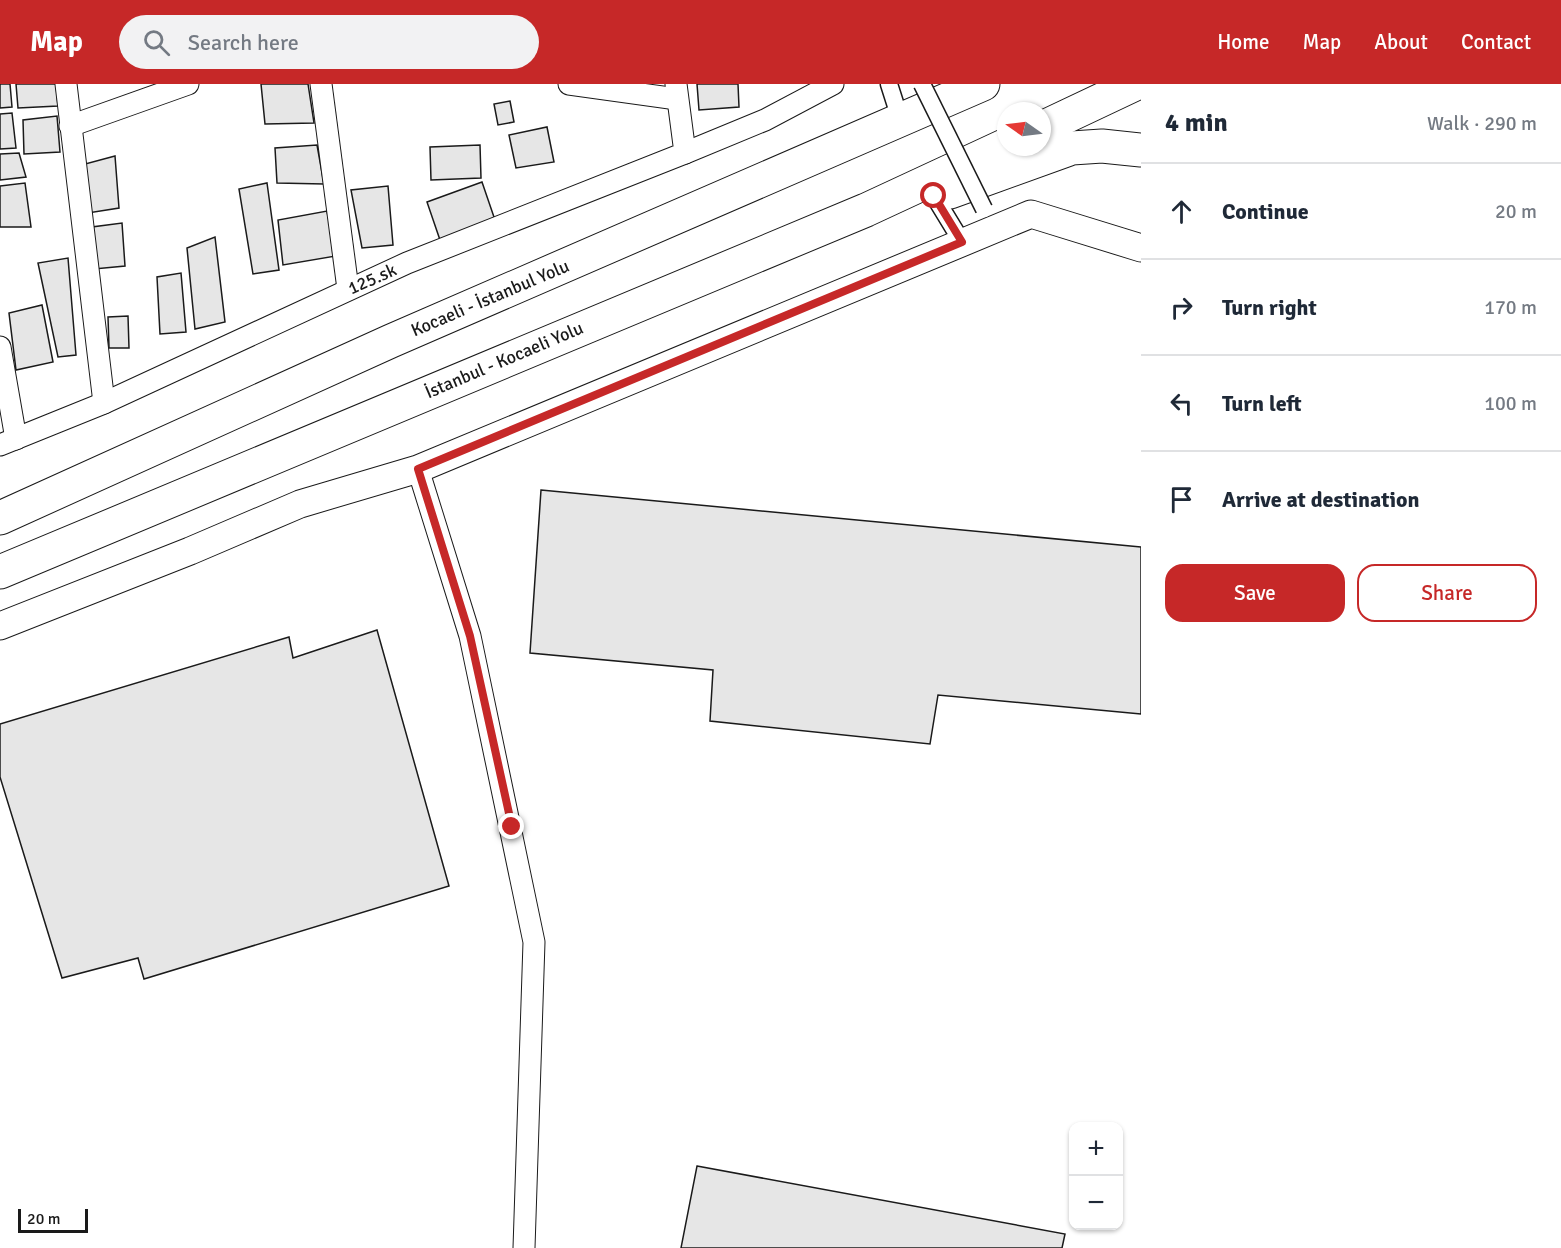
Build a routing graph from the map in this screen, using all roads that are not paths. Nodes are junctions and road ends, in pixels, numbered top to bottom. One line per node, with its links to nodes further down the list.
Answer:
1 (66, 84): 13 (street)
2 (188, 84): 13 (street)
3 (321, 84): 23 (street)
4 (569, 84): 10 (street)
5 (833, 84): 17 (street, 125.sk)
6 (922, 84): 19 (street, bridge)
7 (934, 84): 11 (highway)
8 (983, 84): 14 (highway, Kocaeli - İstanbul Yolu)
9 (1135, 84): 12 (highway)
10 (676, 92): 17 (street)
11 (892, 95): 14 (highway)
12 (1051, 124)
13 (70, 126): 25 (street)
14 (866, 135): 28 (highway, Kocaeli - İstanbul Yolu)
15 (997, 149): 20 (highway, İstanbul - Kocaeli Yolu)
16 (1141, 150): 18 (highway)
17 (685, 153): 23 (street, 125.sk)
18 (934, 196): 20 (highway); 21 (street)
19 (984, 208)
20 (866, 210): 29 (highway, İstanbul - Kocaeli Yolu)
21 (962, 242): 22 (street); 27 (street)
22 (1141, 248)
23 (348, 289): 25 (street, 125.sk)
24 (0, 347): 26 (street)
25 (104, 403): 26 (street, 125.sk)
26 (8, 442)
27 (418, 469): 30 (street); 31 (street)
28 (0, 518)
29 (0, 572)
30 (0, 626)
31 (524, 1248)

